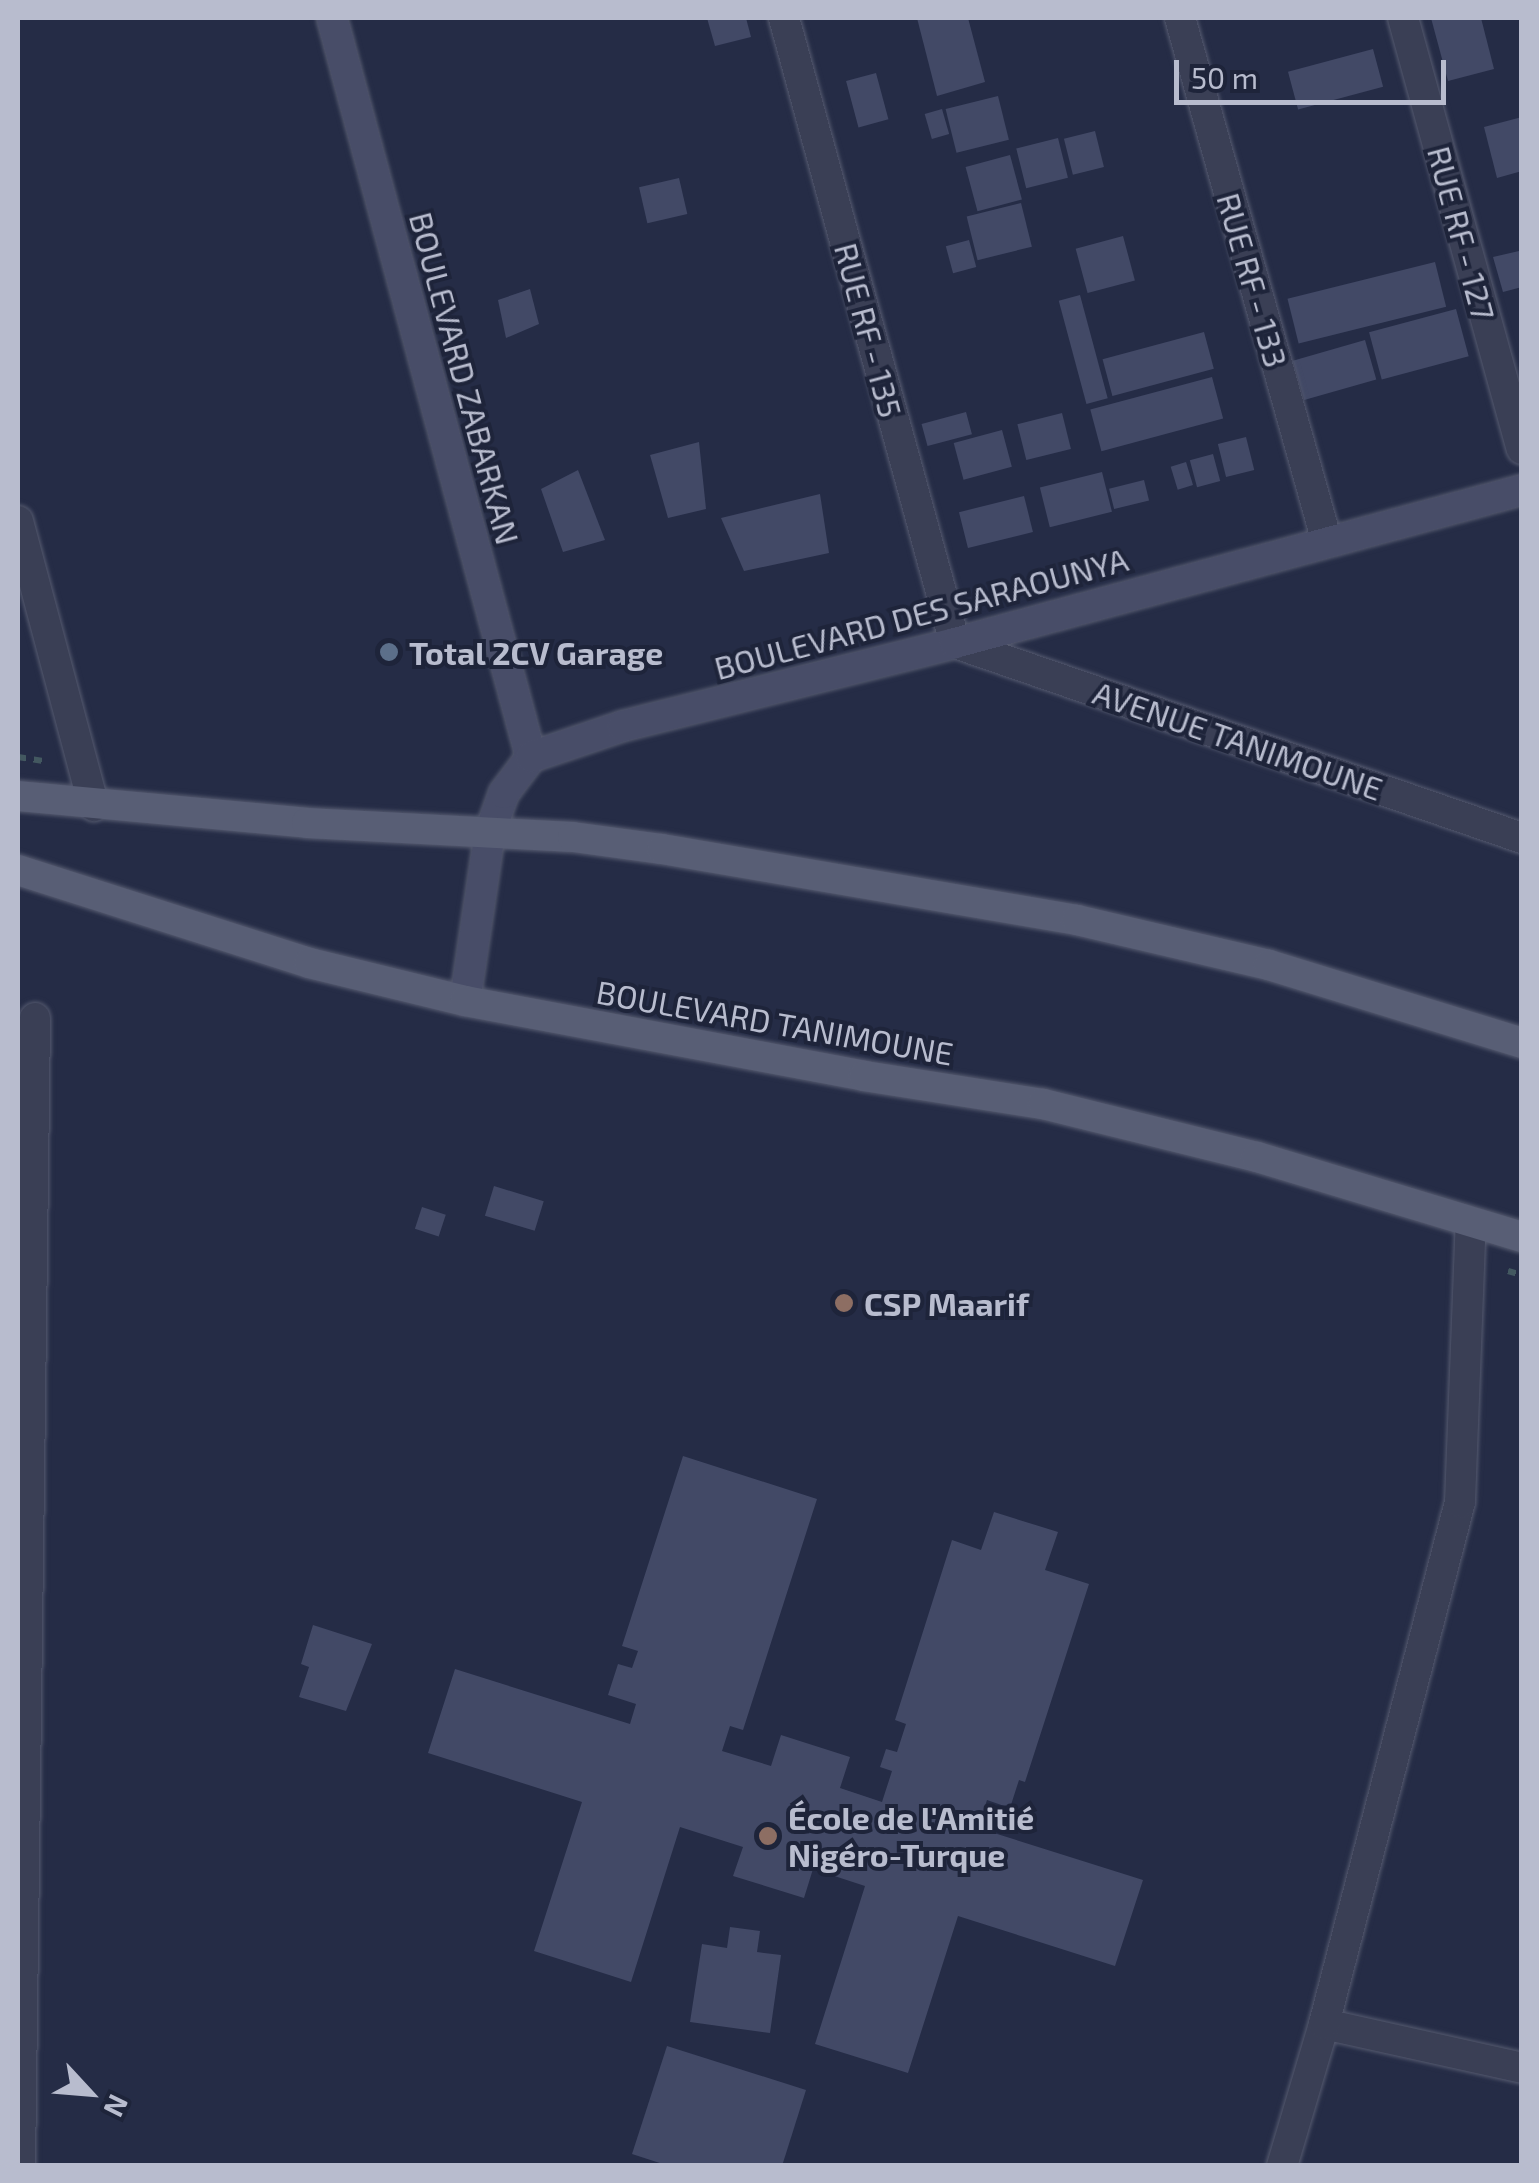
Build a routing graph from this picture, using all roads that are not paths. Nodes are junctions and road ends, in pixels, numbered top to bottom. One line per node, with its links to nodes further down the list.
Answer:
1 (332, 18): 10 (main road, BOULEVARD ZABARKAN)
2 (784, 18): 9 (street, RUE RF - 135)
3 (1180, 18): 8 (street, RUE RF - 133)
4 (1403, 18): 5 (street, RUE RF - 127)
5 (1522, 450)
6 (1522, 490): 8 (main road, BOULEVARD DES SARAOUNYA)
7 (18, 521): 12 (street)
8 (1327, 542): 9 (main road, BOULEVARD DES SARAOUNYA)
9 (955, 643): 10 (main road, BOULEVARD DES SARAOUNYA); 14 (street, AVENUE TANIMOUNE)
10 (530, 757): 13 (main road)
11 (18, 796): 12 (main road)
12 (94, 806): 13 (main road)
13 (490, 832): 16 (main road); 18 (main road)
14 (1522, 838)
15 (18, 870): 16 (main road, BOULEVARD TANIMOUNE)
16 (465, 1001): 19 (main road, BOULEVARD TANIMOUNE)
17 (35, 1018): 23 (street)
18 (1522, 1043)
19 (1470, 1222): 20 (main road, BOULEVARD TANIMOUNE); 21 (street)
20 (1522, 1237)
21 (1324, 2024): 22 (street); 24 (street)
22 (1522, 2068)
23 (20, 2166)
24 (1282, 2166)

